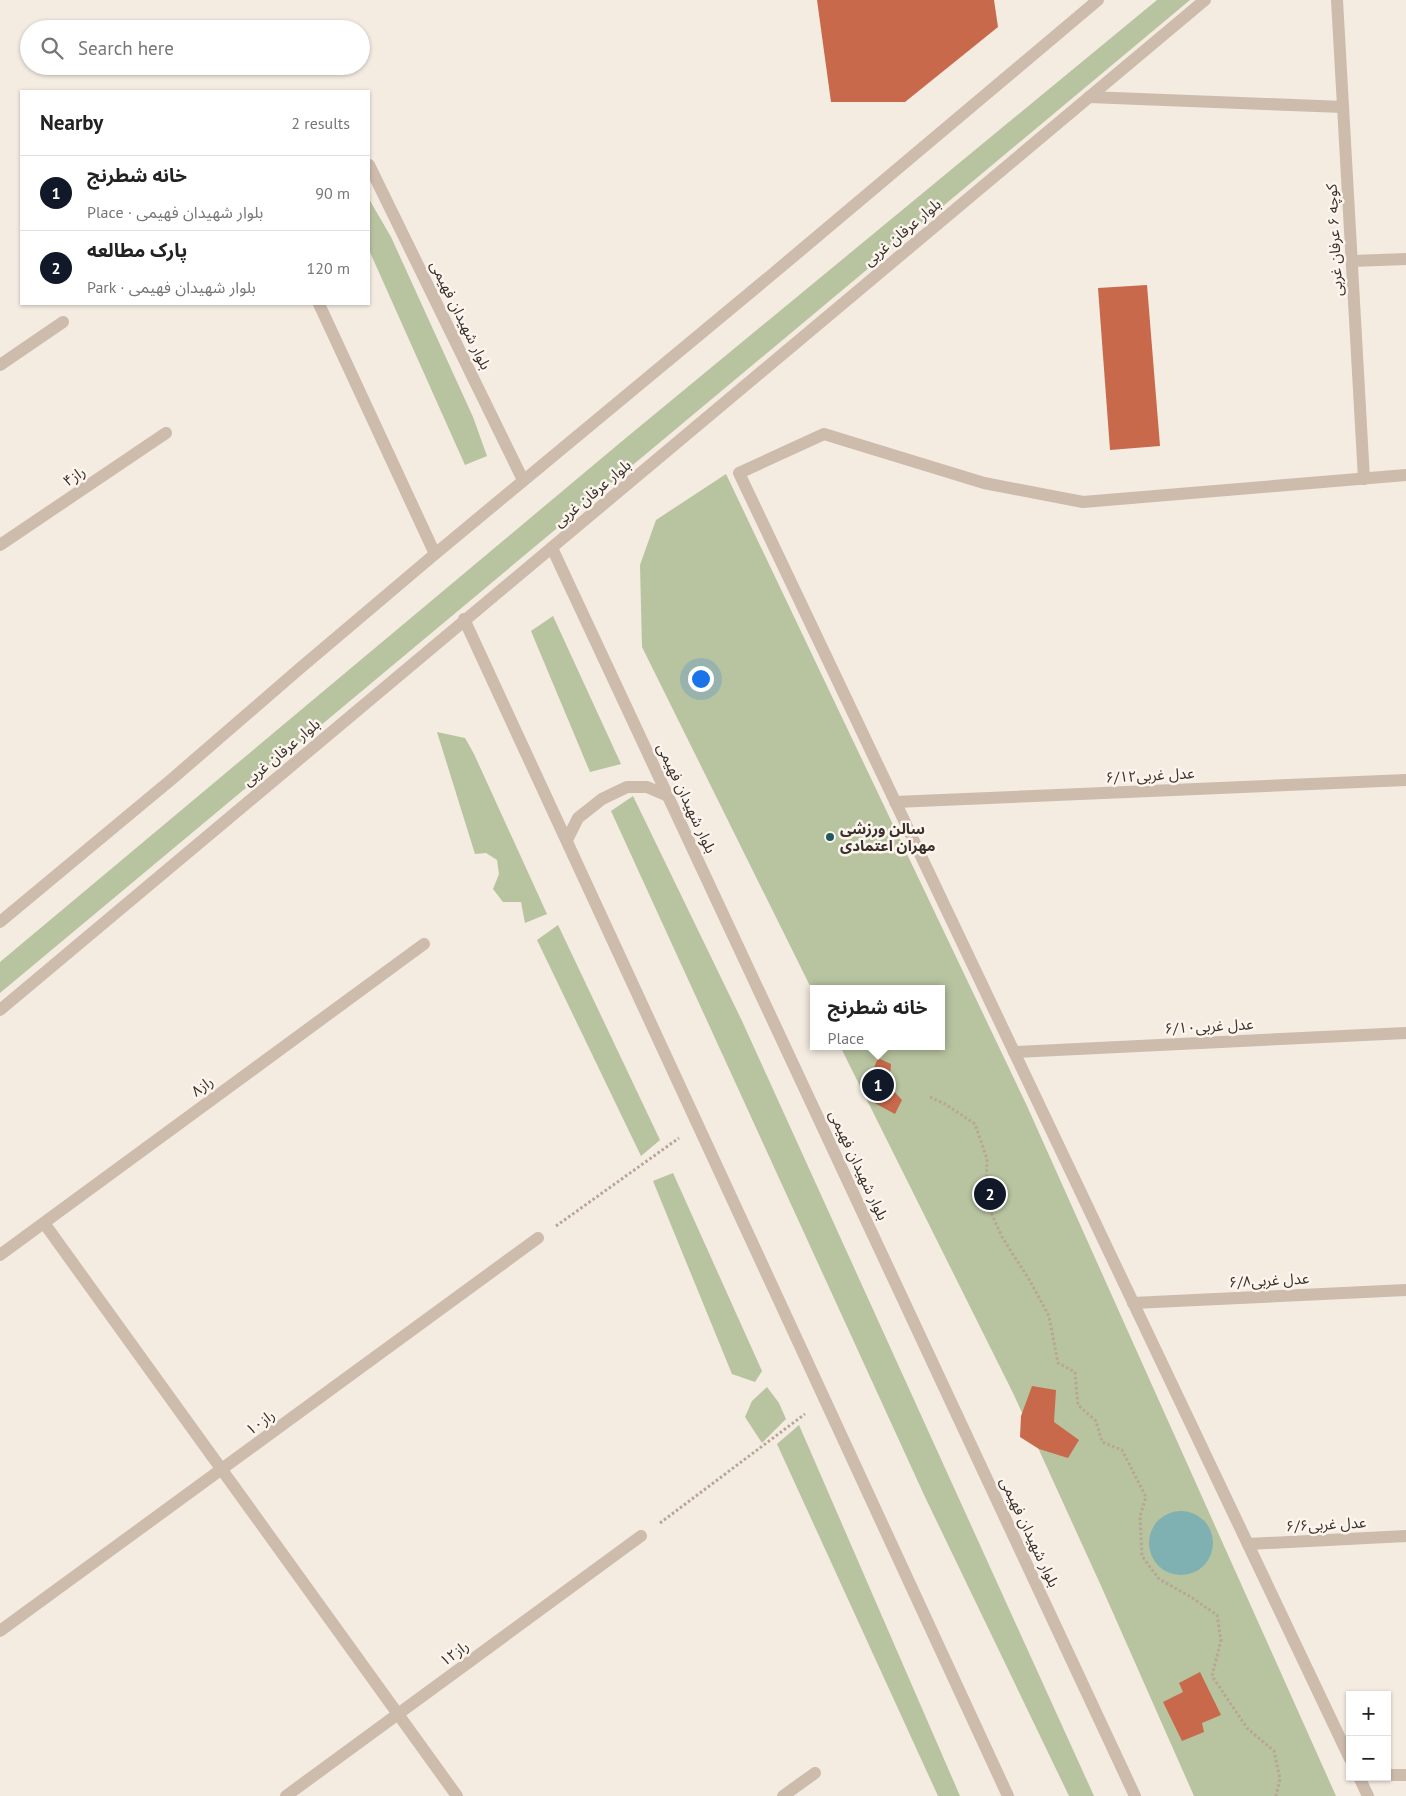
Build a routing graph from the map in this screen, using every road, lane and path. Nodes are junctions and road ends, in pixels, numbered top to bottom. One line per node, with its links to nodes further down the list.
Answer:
1 (1098, 0): 15 (street)
2 (1205, 0): 4 (street, بلوار عرفان غربی)
3 (1337, 0): 5 (street, کوچه ۶ عرفان غربی)
4 (1089, 97): 5 (street); 17 (street, بلوار عرفان غربی)
5 (1343, 107): 8 (street, کوچه ۶ عرفان غربی)
6 (370, 167): 15 (street, بلوار شهیدان فهیمی)
7 (1406, 259): 8 (street)
8 (1352, 261): 14 (street, کوچه ۶ عرفان غربی)
9 (319, 305): 18 (street)
10 (64, 322): 11 (street)
11 (0, 364)
12 (166, 434): 16 (street, راز۴)
13 (1406, 475): 14 (street)
14 (1364, 479): 22 (street)
15 (523, 480): 18 (street)
16 (0, 545)
17 (552, 548): 19 (street, بلوار عرفان غربی); 21 (street, بلوار شهیدان فهیمی)
18 (435, 554): 24 (street)
19 (464, 619): 23 (street); 26 (street, بلوار عرفان غربی)
20 (1406, 780): 22 (street, ۶/۱۲عدل غربی)
21 (668, 796): 23 (street); 52 (street, بلوار شهیدان فهیمی)
22 (895, 802): 28 (street)
23 (567, 840): 30 (street)
24 (0, 922)
25 (424, 944): 31 (street, راز۸)
26 (0, 1010)
27 (1406, 1033): 28 (street, ۶/۱۰عدل غربی)
28 (1014, 1052): 35 (street)
29 (930, 1097): 53 (path)
30 (698, 1124): 32 (path); 36 (street)
31 (44, 1223): 33 (street, راز۸); 37 (street)
32 (538, 1238): 37 (street, راز۱۰)
33 (0, 1255)
34 (1406, 1290): 35 (street, ۶/۸عدل غربی)
35 (1133, 1303): 40 (street)
36 (825, 1400): 38 (path); 51 (street)
37 (222, 1469): 41 (street, راز۱۰); 42 (street)
38 (641, 1536): 42 (street, راز۱۲)
39 (1406, 1536): 40 (street, ۶/۶عدل غربی)
40 (1248, 1544): 43 (street)
41 (0, 1632)
42 (398, 1714): 48 (street, راز۱۲); 49 (street)
43 (1346, 1750)
44 (815, 1773): 50 (street)
45 (1391, 1775): 46 (street)
46 (1406, 1775)
47 (1361, 1781): 54 (street)
48 (286, 1796)
49 (457, 1796)
50 (783, 1796)
51 (1008, 1796)
52 (1135, 1796)
53 (1276, 1796)
54 (1368, 1796)

